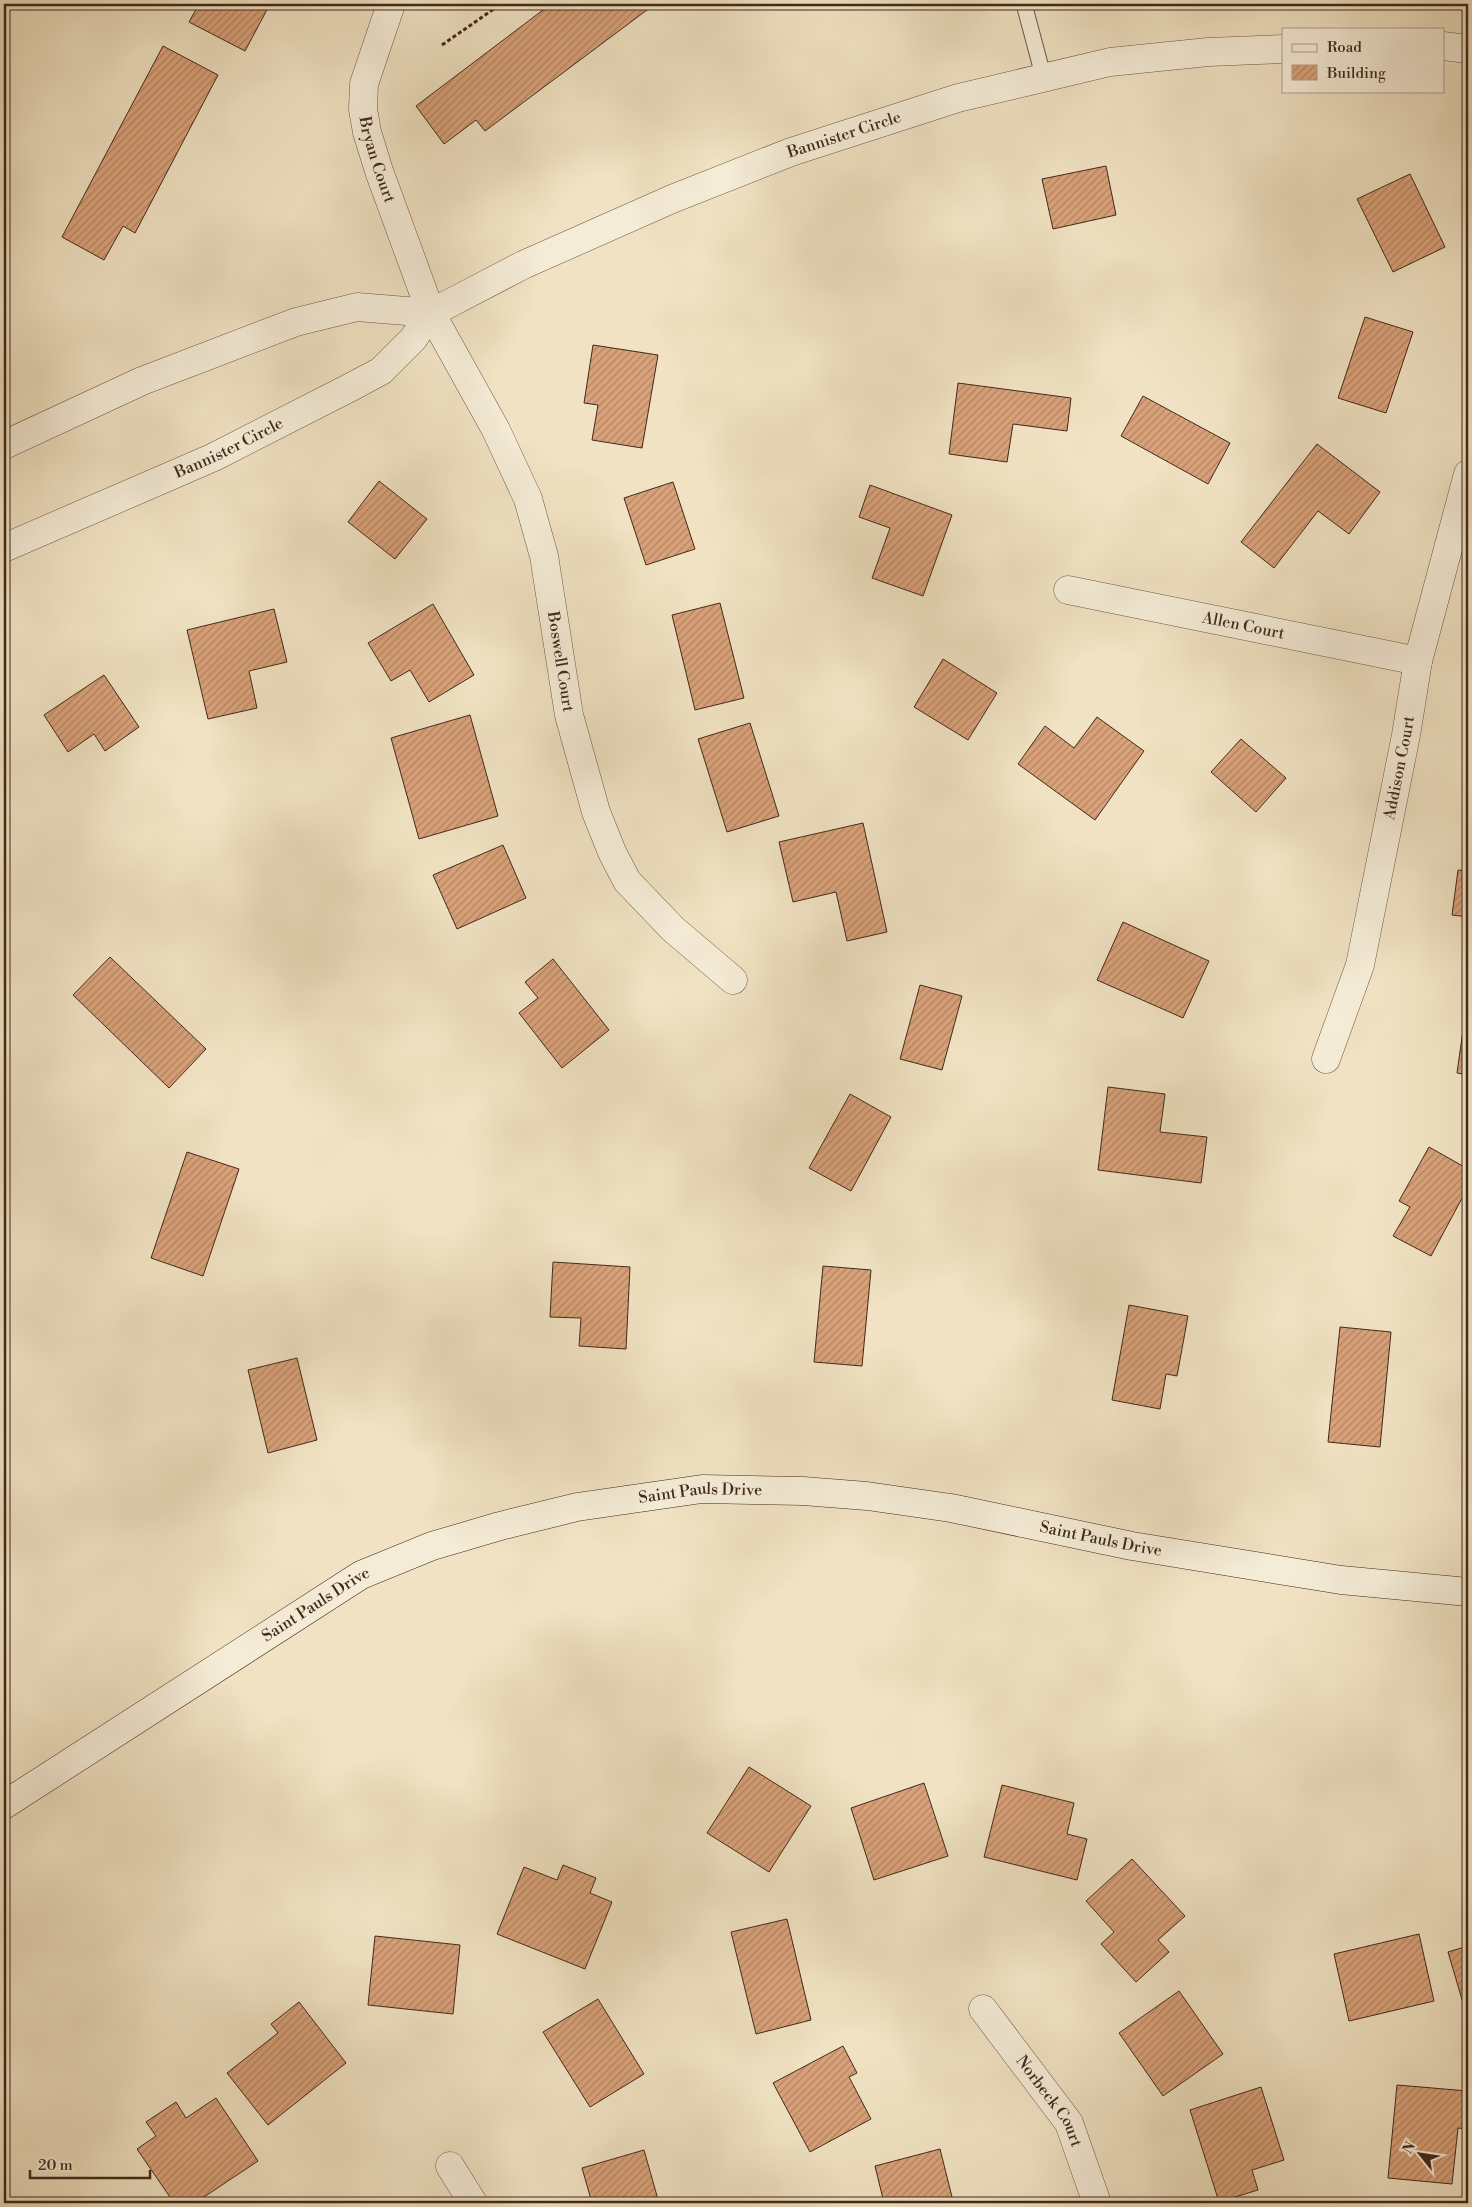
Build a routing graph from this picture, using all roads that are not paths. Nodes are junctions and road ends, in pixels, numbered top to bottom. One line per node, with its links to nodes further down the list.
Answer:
1 (391, 4): 7 (street, Bryan Court)
2 (1024, 4): 6 (lane)
3 (1444, 46): 5 (street)
4 (1282, 49): 6 (street, Bannister Circle)
5 (1468, 49)
6 (1044, 79): 7 (street, Bannister Circle)
7 (431, 313): 8 (street); 10 (street, Bannister Circle); 13 (street, Boswell Court)
8 (4, 445)
9 (1468, 474): 12 (street, Addison Court)
10 (4, 548)
11 (1068, 590): 12 (street, Allen Court)
12 (1418, 661): 14 (street, Addison Court)
13 (733, 980)
14 (1326, 1059)
15 (1468, 1592): 16 (street, Saint Pauls Drive)
16 (4, 1805)
17 (983, 2009): 20 (street, Norbeck Court)
18 (450, 2166): 19 (street)
19 (473, 2203)
20 (1097, 2203)

